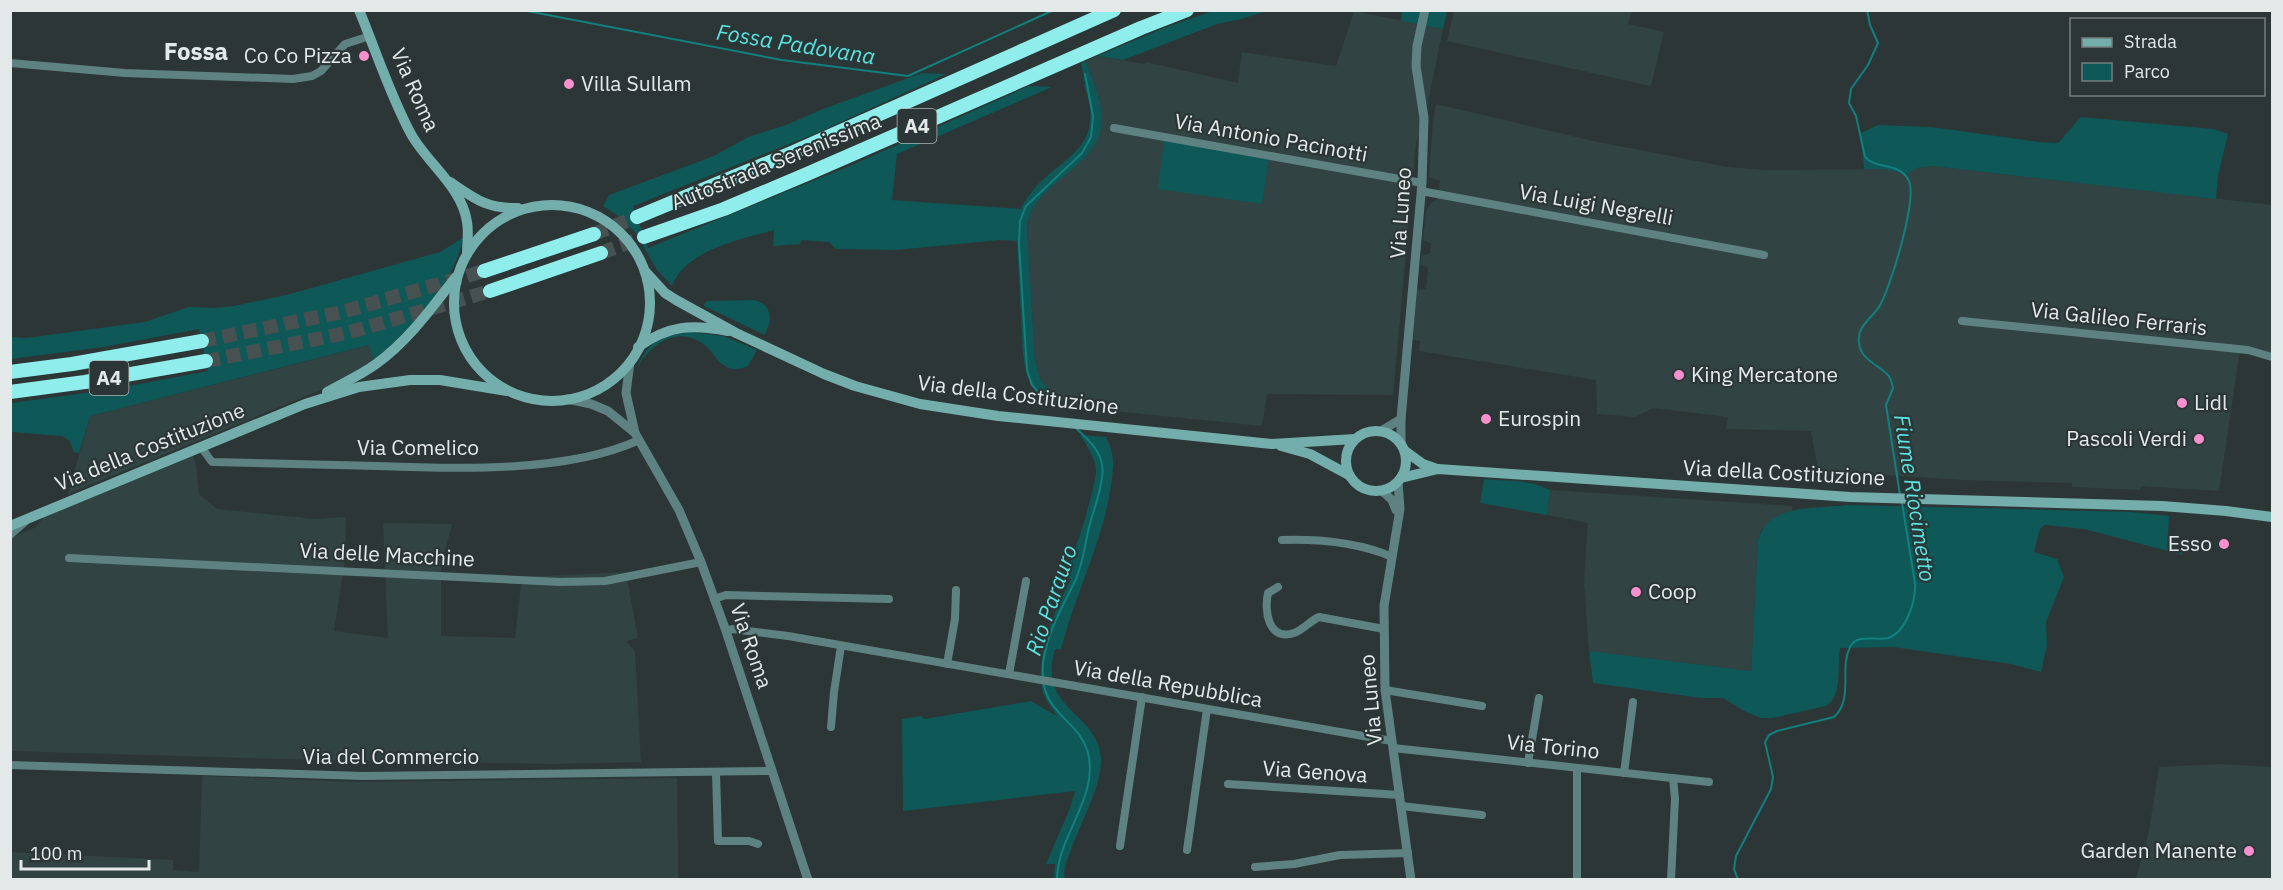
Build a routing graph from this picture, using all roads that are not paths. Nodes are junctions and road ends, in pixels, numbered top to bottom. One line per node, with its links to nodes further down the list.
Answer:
1 (360, 10): 5 (main road, Via Roma)
2 (1114, 10): 11 (highway, Autostrada Serenissima / A4)
3 (1187, 10): 13 (highway, Autostrada Serenissima / A4)
4 (1425, 10): 9 (street, Via Luneo)
5 (370, 36): 6 (street); 8 (main road, Via Roma)
6 (10, 63)
7 (1114, 128): 9 (street, Via Antonio Pacinotti)
8 (445, 178): 10 (main road); 15 (main road)
9 (1421, 187): 16 (street, Via Luigi Negrelli); 33 (street, Via Luneo)
10 (531, 207): 15 (main road); 17 (main road)
11 (637, 217)
12 (594, 234): 18 (highway)
13 (644, 237)
14 (601, 253): 20 (highway)
15 (467, 255): 19 (main road)
16 (1764, 255)
17 (645, 270): 22 (main road); 24 (main road)
18 (484, 271)
19 (459, 273): 30 (main road); 32 (main road)
20 (490, 291)
21 (1962, 321): 25 (street, Via Galileo Ferraris)
22 (736, 333): 24 (main road); 37 (main road, Via della Costituzione)
23 (202, 341): 28 (highway, A4)
24 (638, 347): 27 (main road)
25 (2272, 357)
26 (206, 361): 29 (highway, A4)
27 (630, 362): 31 (main road); 35 (street)
28 (10, 372)
29 (10, 392)
30 (511, 392): 31 (main road); 32 (main road)
31 (567, 399): 35 (street)
32 (305, 404): 38 (main road, Via della Costituzione)
33 (1401, 419): 34 (street); 39 (street, Via Luneo)
34 (1381, 431): 36 (main road); 39 (main road)
35 (637, 436): 38 (street, Via Comelico); 52 (street, Via Roma)
36 (1355, 439): 37 (main road, Via della Costituzione); 41 (main road)
37 (1272, 444): 41 (main road, Via della Costituzione)
38 (201, 447): 45 (main road, Via della Costituzione)
39 (1403, 448): 40 (main road, Via della Costituzione); 42 (main road)
40 (1438, 469): 42 (main road, Via della Costituzione); 44 (main road, Via della Costituzione)
41 (1349, 475): 43 (main road)
42 (1399, 480): 43 (main road); 46 (street, Via Luneo)
43 (1382, 491): 46 (street)
44 (2272, 517)
45 (30, 518): 47 (main road, Via della Costituzione); 48 (street)
46 (1398, 518): 50 (street, Via Luneo)
47 (10, 526)
48 (10, 535)
49 (1282, 540): 50 (street)
50 (1392, 557): 58 (street, Via Luneo)
51 (69, 558): 52 (street, Via delle Macchine)
52 (701, 562): 56 (street, Via Roma)
53 (1026, 581): 62 (street)
54 (1278, 587): 58 (street)
55 (956, 590): 61 (street)
56 (714, 599): 57 (street); 59 (street, Via Roma)
57 (890, 599)
58 (1384, 629): 63 (street, Via Luneo)
59 (726, 631): 60 (street, Via della Repubblica); 74 (street, Via Roma)
60 (841, 646): 61 (street, Via della Repubblica); 69 (street)
61 (947, 664): 62 (street, Via della Repubblica)
62 (1009, 674): 64 (street, Via della Repubblica)
63 (1385, 690): 67 (street); 70 (street, Via Luneo)
64 (1142, 697): 68 (street, Via della Repubblica); 84 (street)
65 (1539, 698): 71 (street)
66 (1633, 702): 76 (street)
67 (1482, 706)
68 (1207, 709): 70 (street, Via della Repubblica); 85 (street)
69 (831, 727)
70 (1392, 744): 71 (street, Via Torino); 80 (street, Via Luneo)
71 (1528, 763): 73 (street, Via Torino)
72 (10, 765): 75 (street, Via del Commercio)
73 (1577, 768): 76 (street, Via Torino); 90 (street)
74 (772, 771): 75 (street, Via del Commercio); 88 (street, Via Roma)
75 (716, 772): 83 (street)
76 (1624, 773): 77 (street, Via Torino)
77 (1673, 778): 78 (street, Via Torino); 91 (street)
78 (1709, 782)
79 (1228, 784): 80 (street, Via Genova)
80 (1400, 795): 81 (street, Via Luneo)
81 (1401, 806): 82 (street); 86 (street, Via Luneo)
82 (1482, 814)
83 (758, 844)
84 (1120, 846)
85 (1187, 850)
86 (1408, 853): 87 (street); 89 (street, Via Luneo)
87 (1255, 867)
88 (808, 879)
89 (1411, 879)
90 (1577, 879)
91 (1671, 879)

